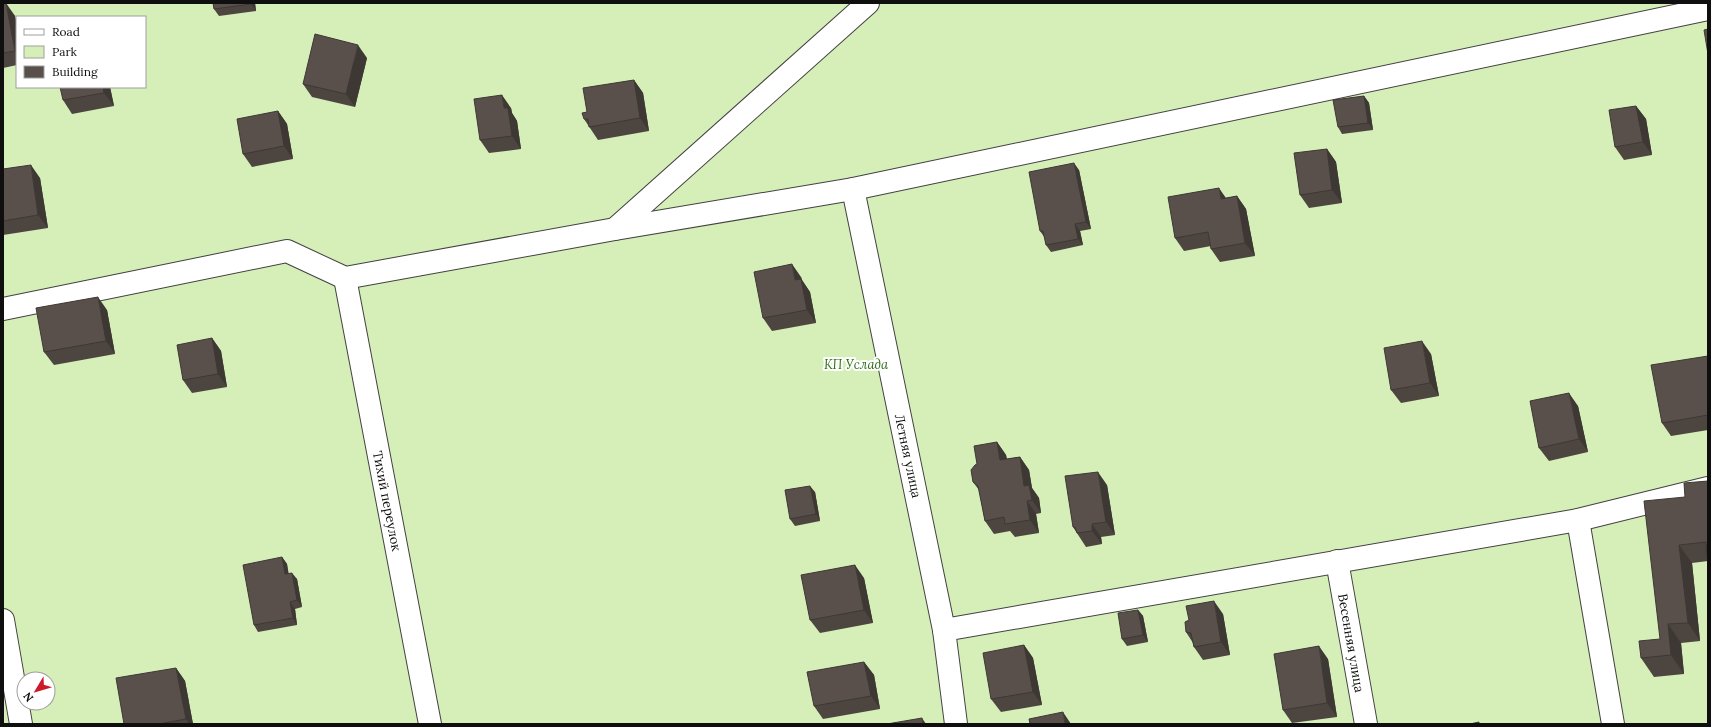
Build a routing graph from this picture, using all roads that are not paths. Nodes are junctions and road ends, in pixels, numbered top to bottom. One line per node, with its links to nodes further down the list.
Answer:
1 (868, 3): 4 (street)
2 (1708, 9): 3 (street)
3 (853, 189): 4 (street); 11 (street, Летняя улица)
4 (615, 228): 5 (street)
5 (345, 278): 6 (street); 14 (street, Тихий переулок)
6 (3, 309)
7 (1708, 488): 8 (street)
8 (1578, 520): 9 (street); 17 (street)
9 (1337, 561): 11 (street); 16 (street, Весенняя улица)
10 (3, 620): 12 (street)
11 (944, 630): 15 (street, Летняя улица)
12 (7, 670): 13 (street)
13 (21, 724)
14 (430, 724)
15 (956, 724)
16 (1366, 724)
17 (1613, 724)

